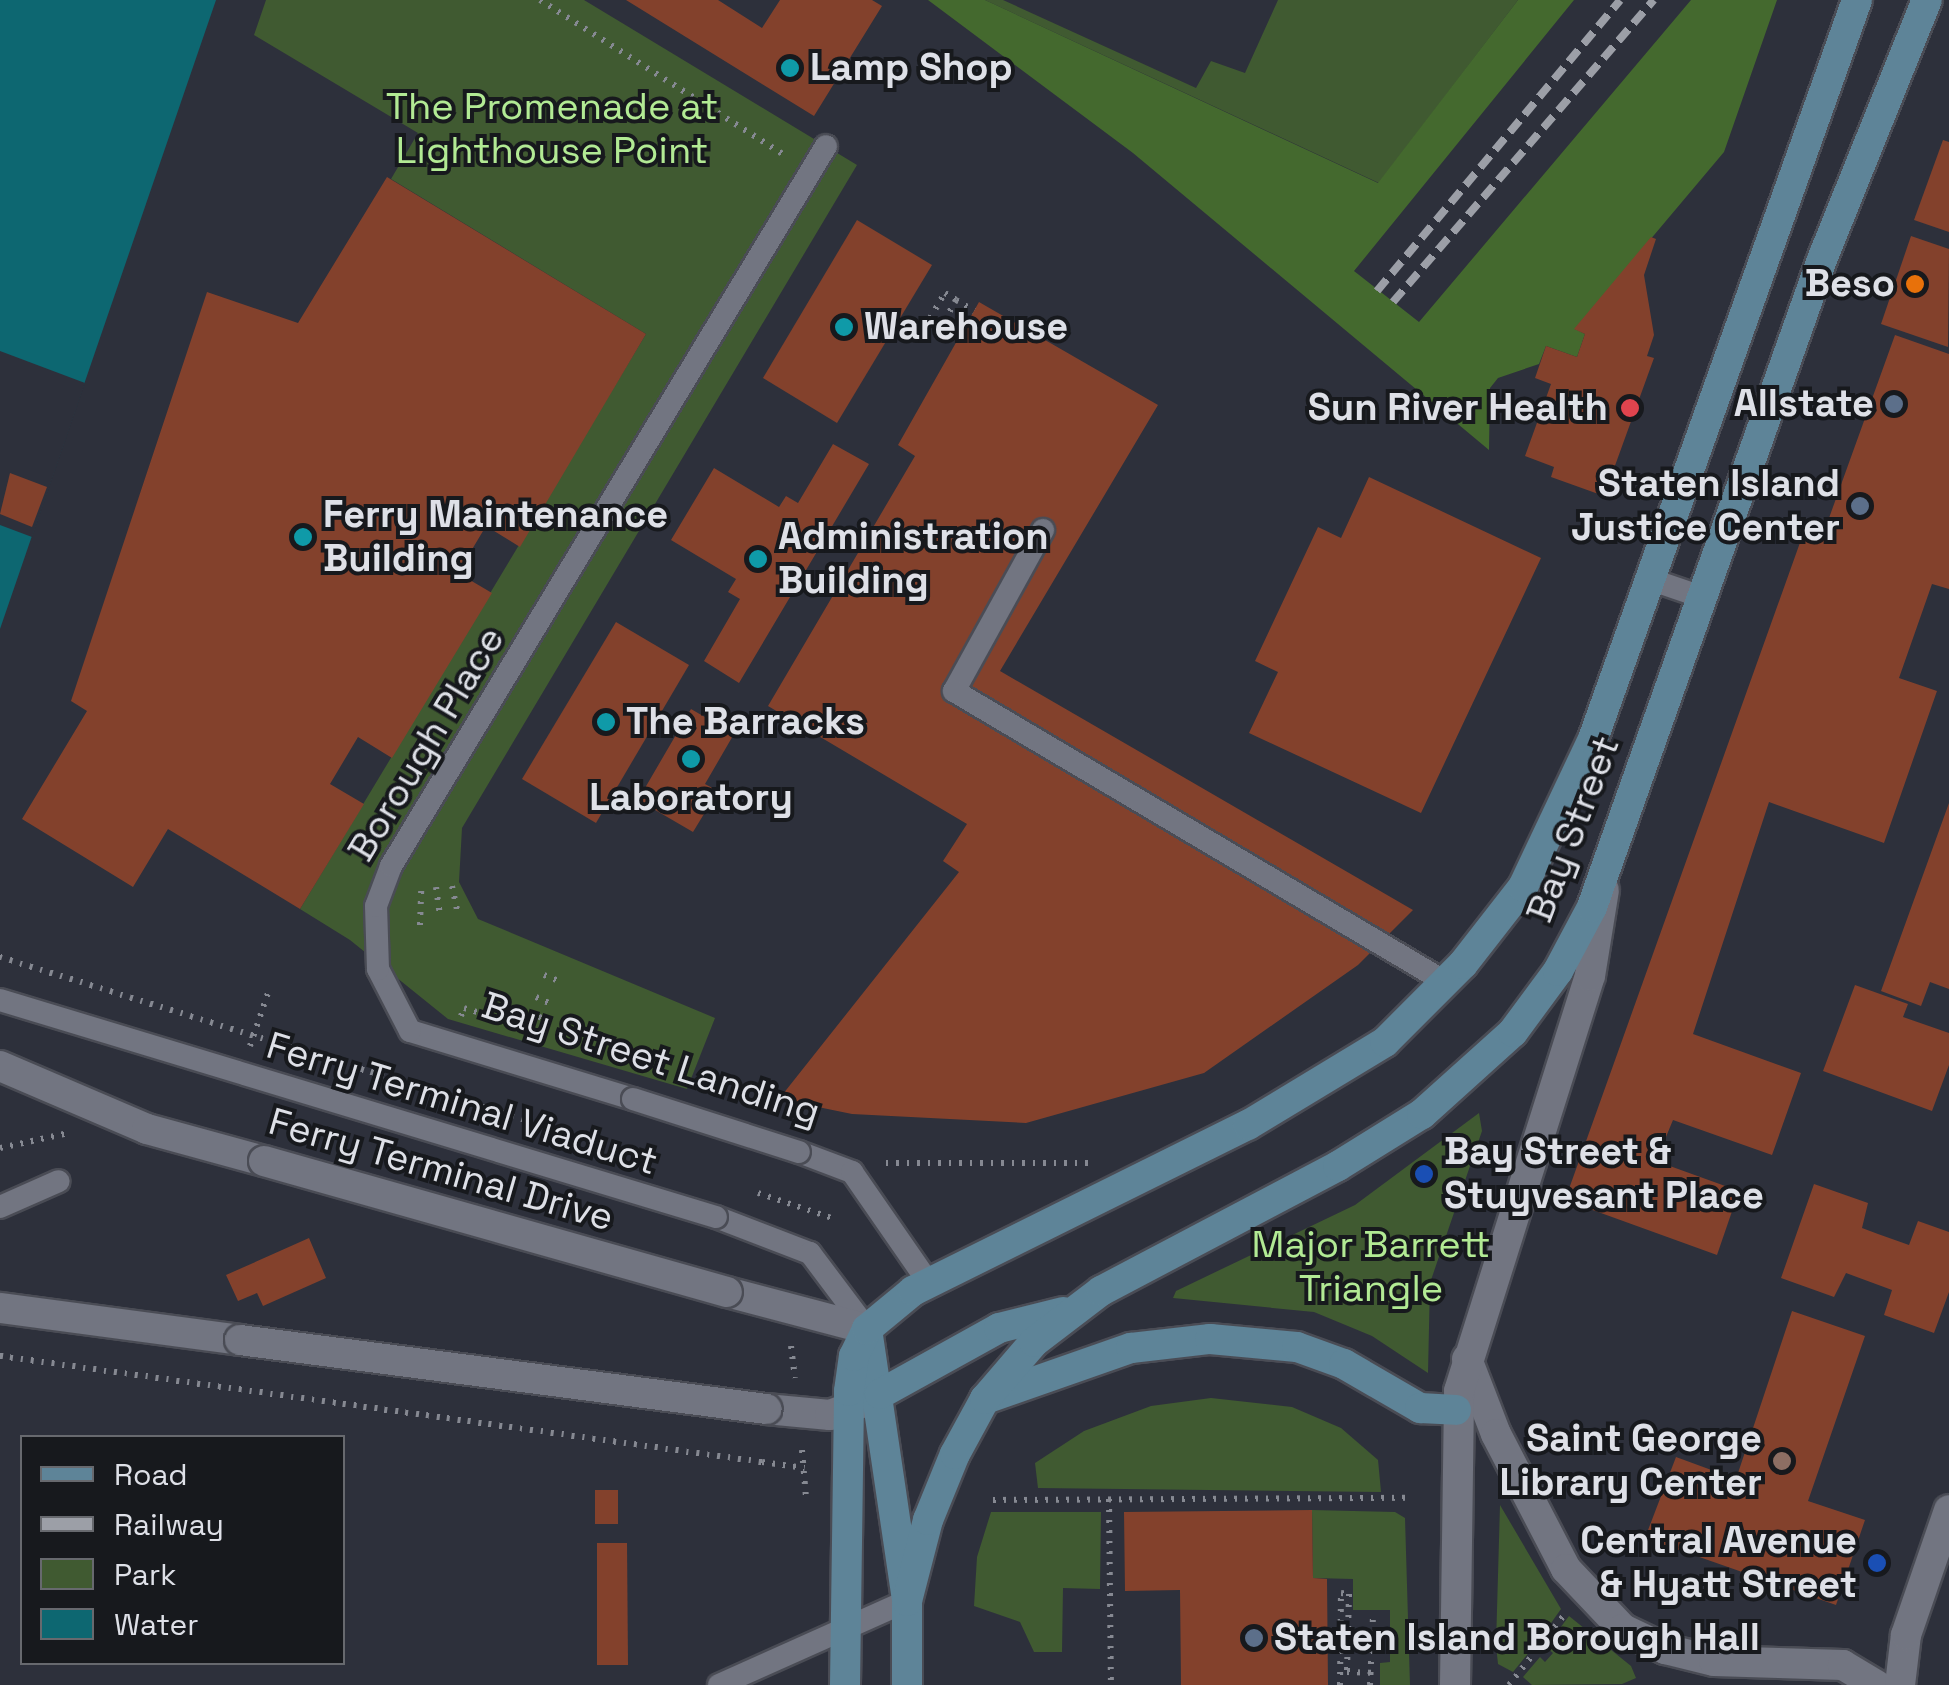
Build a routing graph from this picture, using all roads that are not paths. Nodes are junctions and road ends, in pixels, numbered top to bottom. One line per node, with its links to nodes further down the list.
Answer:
1 (1857, 0): 5 (main road, Bay Street)
2 (1928, 0): 6 (main road, Bay Street)
3 (826, 146): 13 (lane, Borough Place, bridge)
4 (1043, 530): 8 (lane)
5 (1649, 579): 6 (lane); 8 (main road, Bay Street)
6 (1699, 596): 7 (main road, Bay Street)
7 (1608, 861): 15 (main road, Bay Street); 17 (street)
8 (1447, 983): 13 (main road, Bay Street)
9 (0, 1000): 16 (lane, Ferry Terminal Viaduct, bridge)
10 (0, 1066): 16 (street, Ferry Terminal Drive, bridge)
11 (58, 1181): 12 (lane)
12 (0, 1207)
13 (929, 1283): 16 (main road, Bay Street)
14 (0, 1308): 21 (street, bridge)
15 (1071, 1310): 18 (main road); 19 (main road, Bay Street)
16 (867, 1329): 18 (main road); 21 (main road)
17 (1467, 1359): 20 (street); 29 (street)
18 (880, 1394): 21 (street); 23 (main road)
19 (985, 1399): 20 (main road); 23 (main road, Bay Street)
20 (1456, 1410): 28 (street)
21 (848, 1411): 24 (main road)
22 (1949, 1510): 30 (street)
23 (907, 1602): 24 (lane); 27 (main road)
24 (845, 1628): 25 (lane); 26 (main road)
25 (718, 1685)
26 (845, 1685)
27 (907, 1685)
28 (1455, 1685)
29 (1876, 1685)
30 (1900, 1685)

